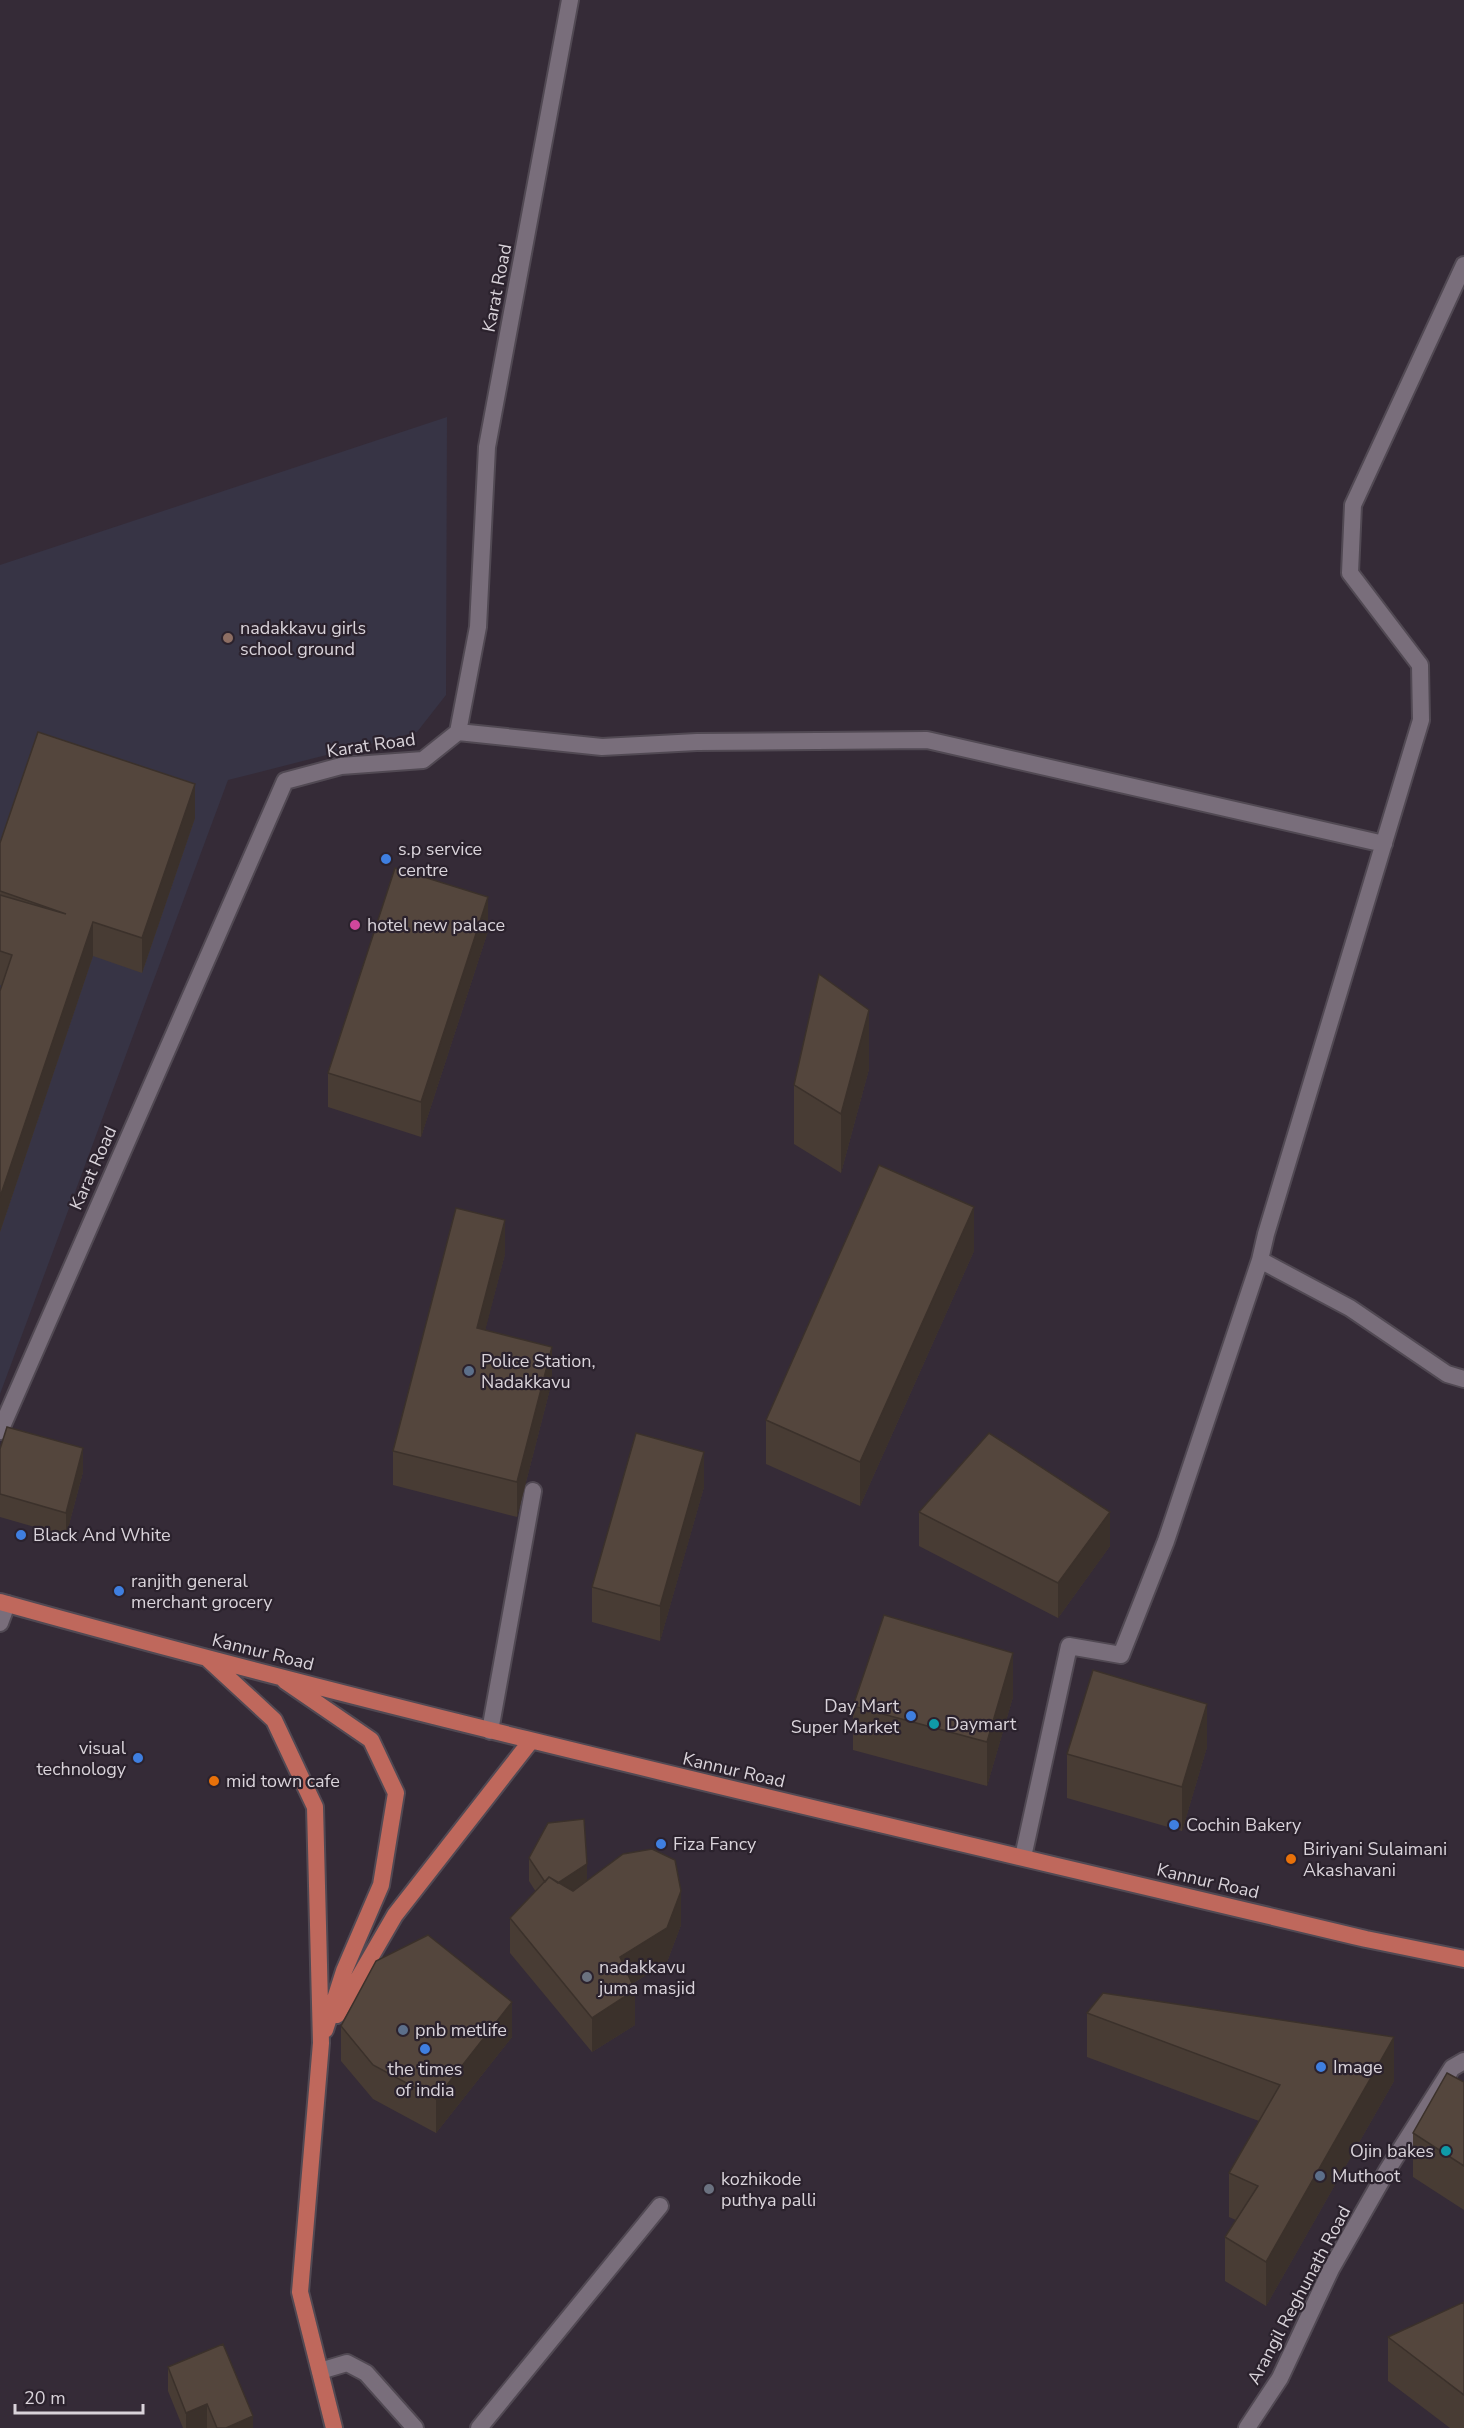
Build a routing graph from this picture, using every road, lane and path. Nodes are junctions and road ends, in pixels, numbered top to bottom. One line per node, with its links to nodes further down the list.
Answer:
1 (570, 0): 3 (street, Karat Road)
2 (1464, 265): 4 (street)
3 (458, 732): 4 (street); 7 (street, Karat Road)
4 (1384, 844): 5 (street)
5 (1260, 1260): 6 (street); 15 (street)
6 (1464, 1379)
7 (0, 1431)
8 (533, 1491): 13 (street)
9 (3, 1603): 10 (street); 11 (main road, Kannur Road)
10 (0, 1623)
11 (208, 1659): 12 (main road, Kannur Road); 17 (main road)
12 (274, 1674): 13 (main road, Kannur Road); 17 (main road)
13 (490, 1731): 14 (main road, Kannur Road)
14 (530, 1742): 15 (main road, Kannur Road); 17 (main road)
15 (1023, 1857): 16 (main road, Kannur Road)
16 (1464, 1959)
17 (321, 2043): 20 (main road)
18 (1464, 2061): 24 (street, Arangil Reghunath Road)
19 (660, 2206): 23 (street)
20 (320, 2371): 21 (main road); 22 (street)
21 (334, 2428)
22 (415, 2428)
23 (479, 2428)
24 (1248, 2428)

